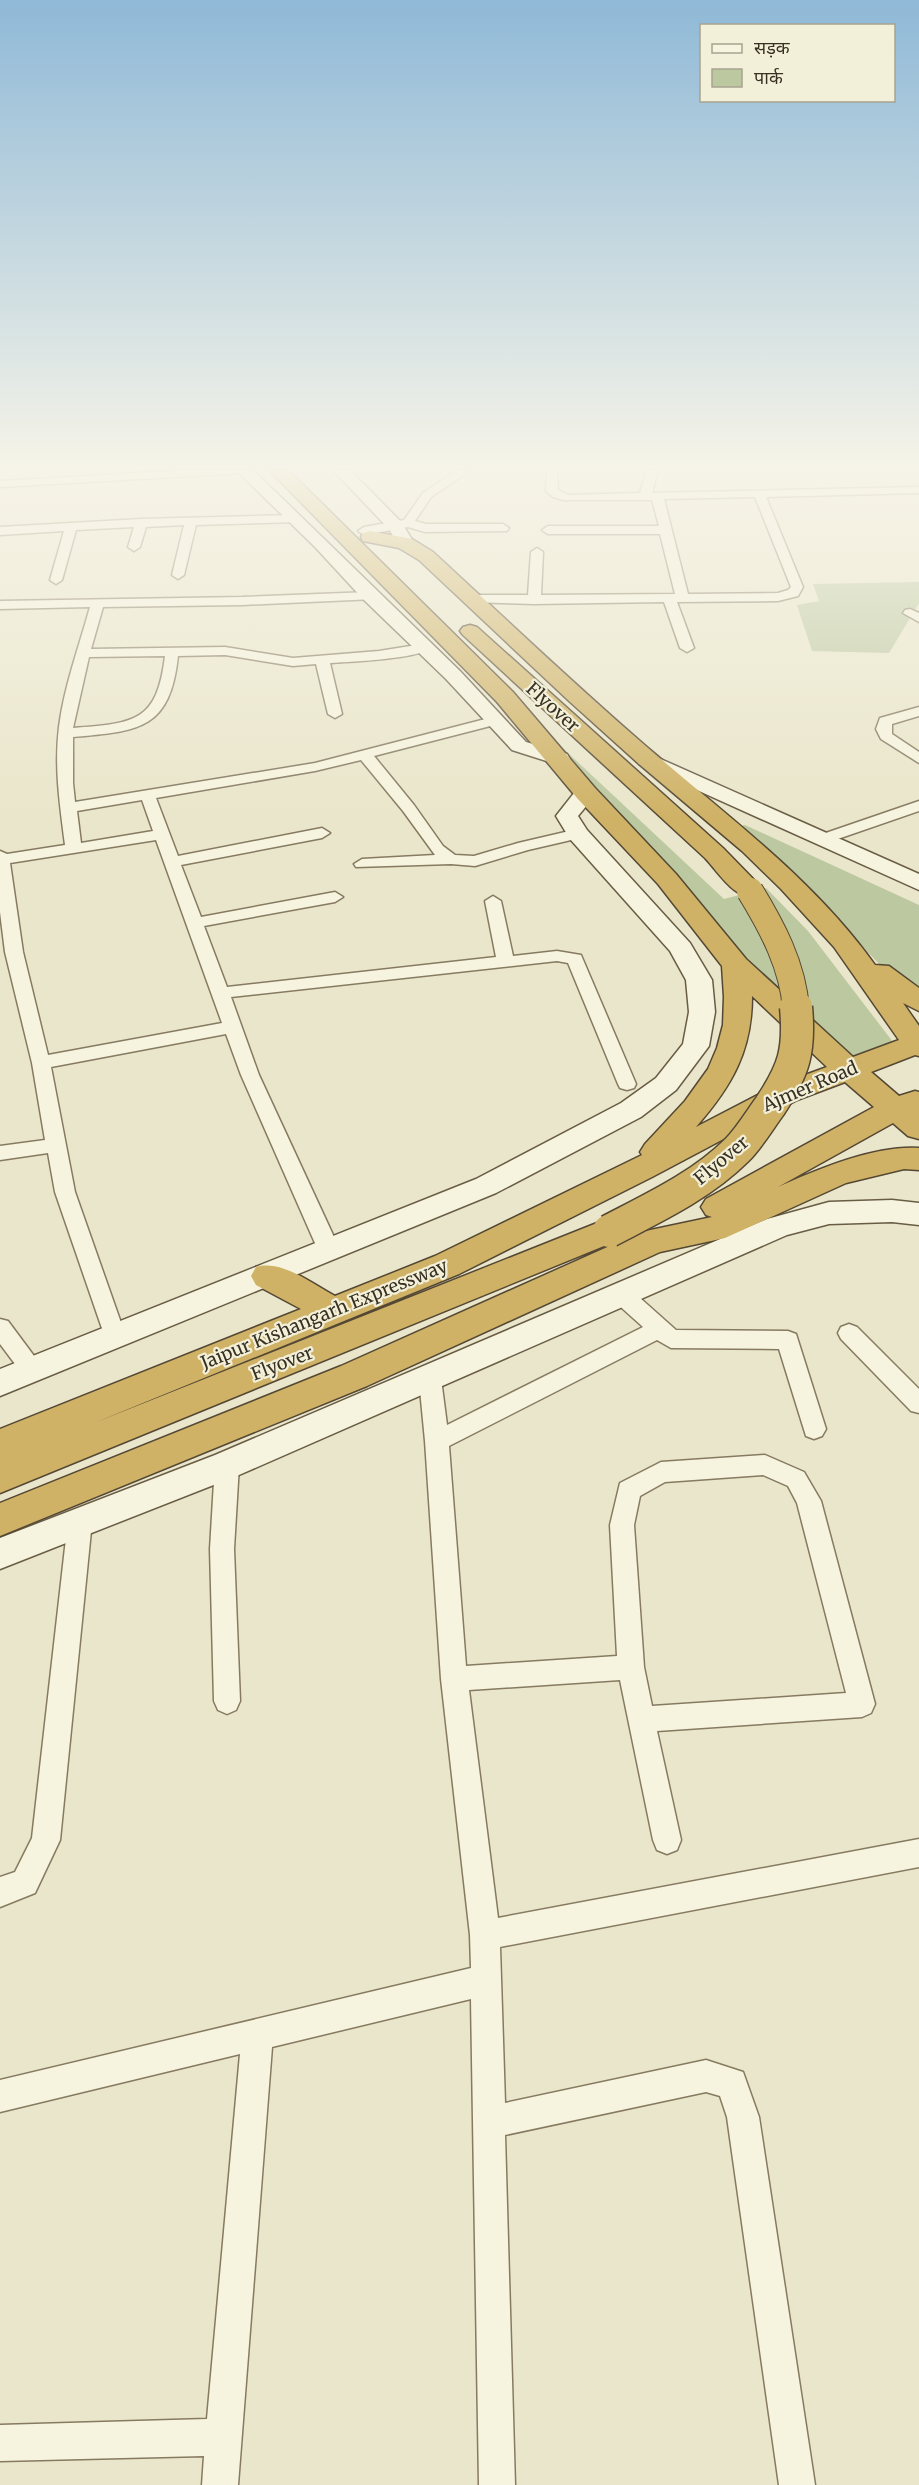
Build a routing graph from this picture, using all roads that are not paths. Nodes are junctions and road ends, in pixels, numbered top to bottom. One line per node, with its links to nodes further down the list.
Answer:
1 (360, 586): 7 (street)
2 (395, 586): 18 (highway)
3 (444, 586): 11 (highway)
4 (535, 586): 9 (street)
5 (674, 586): 8 (street)
6 (797, 586): 8 (street)
7 (370, 596): 10 (street); 13 (street)
8 (676, 599): 9 (street); 14 (street)
9 (534, 600): 11 (street)
10 (97, 604): 12 (street); 16 (street)
11 (456, 606): 25 (highway); 78 (highway, Flyover, bridge)
12 (3, 608)
13 (423, 648): 17 (street); 18 (highway); 21 (street)
14 (687, 648)
15 (172, 651): 16 (street); 17 (street); 22 (street)
16 (84, 653): 22 (street)
17 (322, 660): 20 (street)
18 (478, 669): 24 (highway)
19 (919, 711): 26 (street)
20 (335, 714)
21 (497, 720): 23 (street); 24 (street)
22 (66, 733): 30 (street)
23 (365, 755): 28 (street); 37 (street)
24 (559, 759): 27 (highway)
25 (647, 759): 34 (street); 44 (highway)
26 (919, 759)
27 (586, 793): 32 (street); 46 (highway)
28 (148, 796): 30 (street); 33 (street)
29 (919, 806): 34 (street)
30 (67, 808): 35 (street)
31 (322, 833): 38 (street)
32 (578, 834): 37 (street); 62 (street)
33 (161, 835): 35 (street); 38 (street)
34 (823, 838): 40 (street)
35 (74, 849): 36 (street)
36 (0, 858): 51 (street)
37 (451, 859): 39 (street)
38 (172, 862): 43 (street)
39 (362, 864)
40 (919, 883)
41 (335, 897): 43 (street)
42 (493, 901): 45 (street)
43 (194, 923): 47 (street)
44 (844, 941): 48 (highway); 50 (highway)
45 (505, 961): 47 (street); 53 (street)
46 (736, 965): 52 (highway); 59 (highway)
47 (220, 993): 49 (street)
48 (919, 1002)
49 (233, 1027): 51 (street); 62 (street)
50 (918, 1045): 52 (highway, Ajmer Road)
51 (41, 1063): 56 (street)
52 (848, 1069): 54 (highway); 59 (highway, Ajmer Road)
53 (627, 1084)
54 (907, 1104): 55 (highway); 61 (highway)
55 (919, 1129)
56 (56, 1145): 57 (street); 69 (street)
57 (0, 1153)
58 (919, 1159): 61 (highway)
59 (641, 1169): 65 (highway, Jaipur Kishangarh Expressway)
60 (919, 1214): 64 (street)
61 (653, 1241): 79 (highway)
62 (328, 1250): 63 (street)
63 (268, 1276): 65 (highway); 69 (street)
64 (622, 1295): 67 (street); 71 (street)
65 (333, 1311): 76 (highway, Jaipur Kishangarh Expressway)
66 (0, 1327): 70 (street)
67 (659, 1329): 74 (street); 75 (street)
68 (849, 1333): 73 (street)
69 (115, 1336): 70 (street)
70 (32, 1370): 72 (street)
71 (430, 1379): 75 (street); 77 (street)
72 (0, 1383)
73 (919, 1404)
74 (814, 1429)
75 (437, 1441): 83 (street)
76 (0, 1445)
77 (227, 1465): 80 (street); 84 (street)
78 (0, 1477)
79 (0, 1520)
80 (80, 1521): 81 (street); 88 (street)
81 (0, 1554)
82 (631, 1667): 83 (street); 85 (street); 85 (street)
83 (454, 1679): 89 (street)
84 (227, 1701)
85 (641, 1719): 86 (street)
86 (667, 1840)
87 (919, 1853): 89 (street)
88 (0, 1892)
89 (485, 1935): 90 (street)
90 (486, 1980): 91 (street); 93 (street)
91 (257, 2035): 92 (street); 94 (street)
92 (0, 2096)
93 (489, 2122): 97 (street); 98 (street)
94 (223, 2437): 95 (street); 96 (street)
95 (0, 2443)
96 (220, 2485)
97 (497, 2485)
98 (797, 2485)

